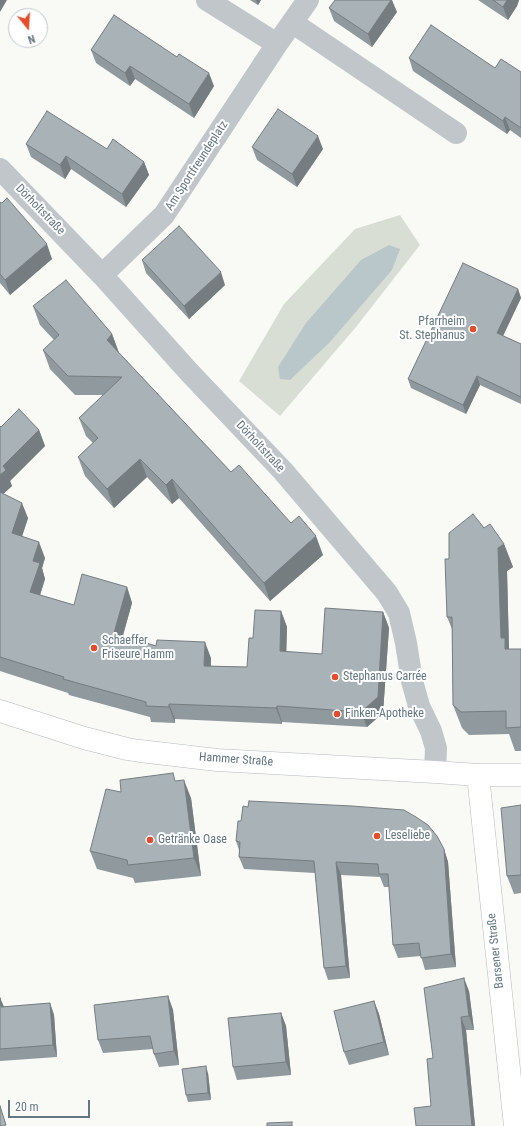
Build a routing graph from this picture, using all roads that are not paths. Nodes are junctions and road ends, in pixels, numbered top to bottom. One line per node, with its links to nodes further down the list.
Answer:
1 (207, 0): 4 (street)
2 (308, 0): 3 (street, Am Sportfreundeplatz)
3 (293, 23): 4 (street, Am Sportfreundeplatz); 5 (street)
4 (277, 44): 7 (street, Am Sportfreundeplatz)
5 (456, 133)
6 (0, 169): 7 (street, Dörholtstraße)
7 (102, 275): 9 (street, Dörholtstraße)
8 (0, 711): 9 (main road, Hammer Straße)
9 (435, 772): 10 (main road, Hammer Straße)
10 (478, 775): 11 (main road, Hammer Straße); 12 (main road, Barsener Straße)
11 (521, 775)
12 (515, 1126)

